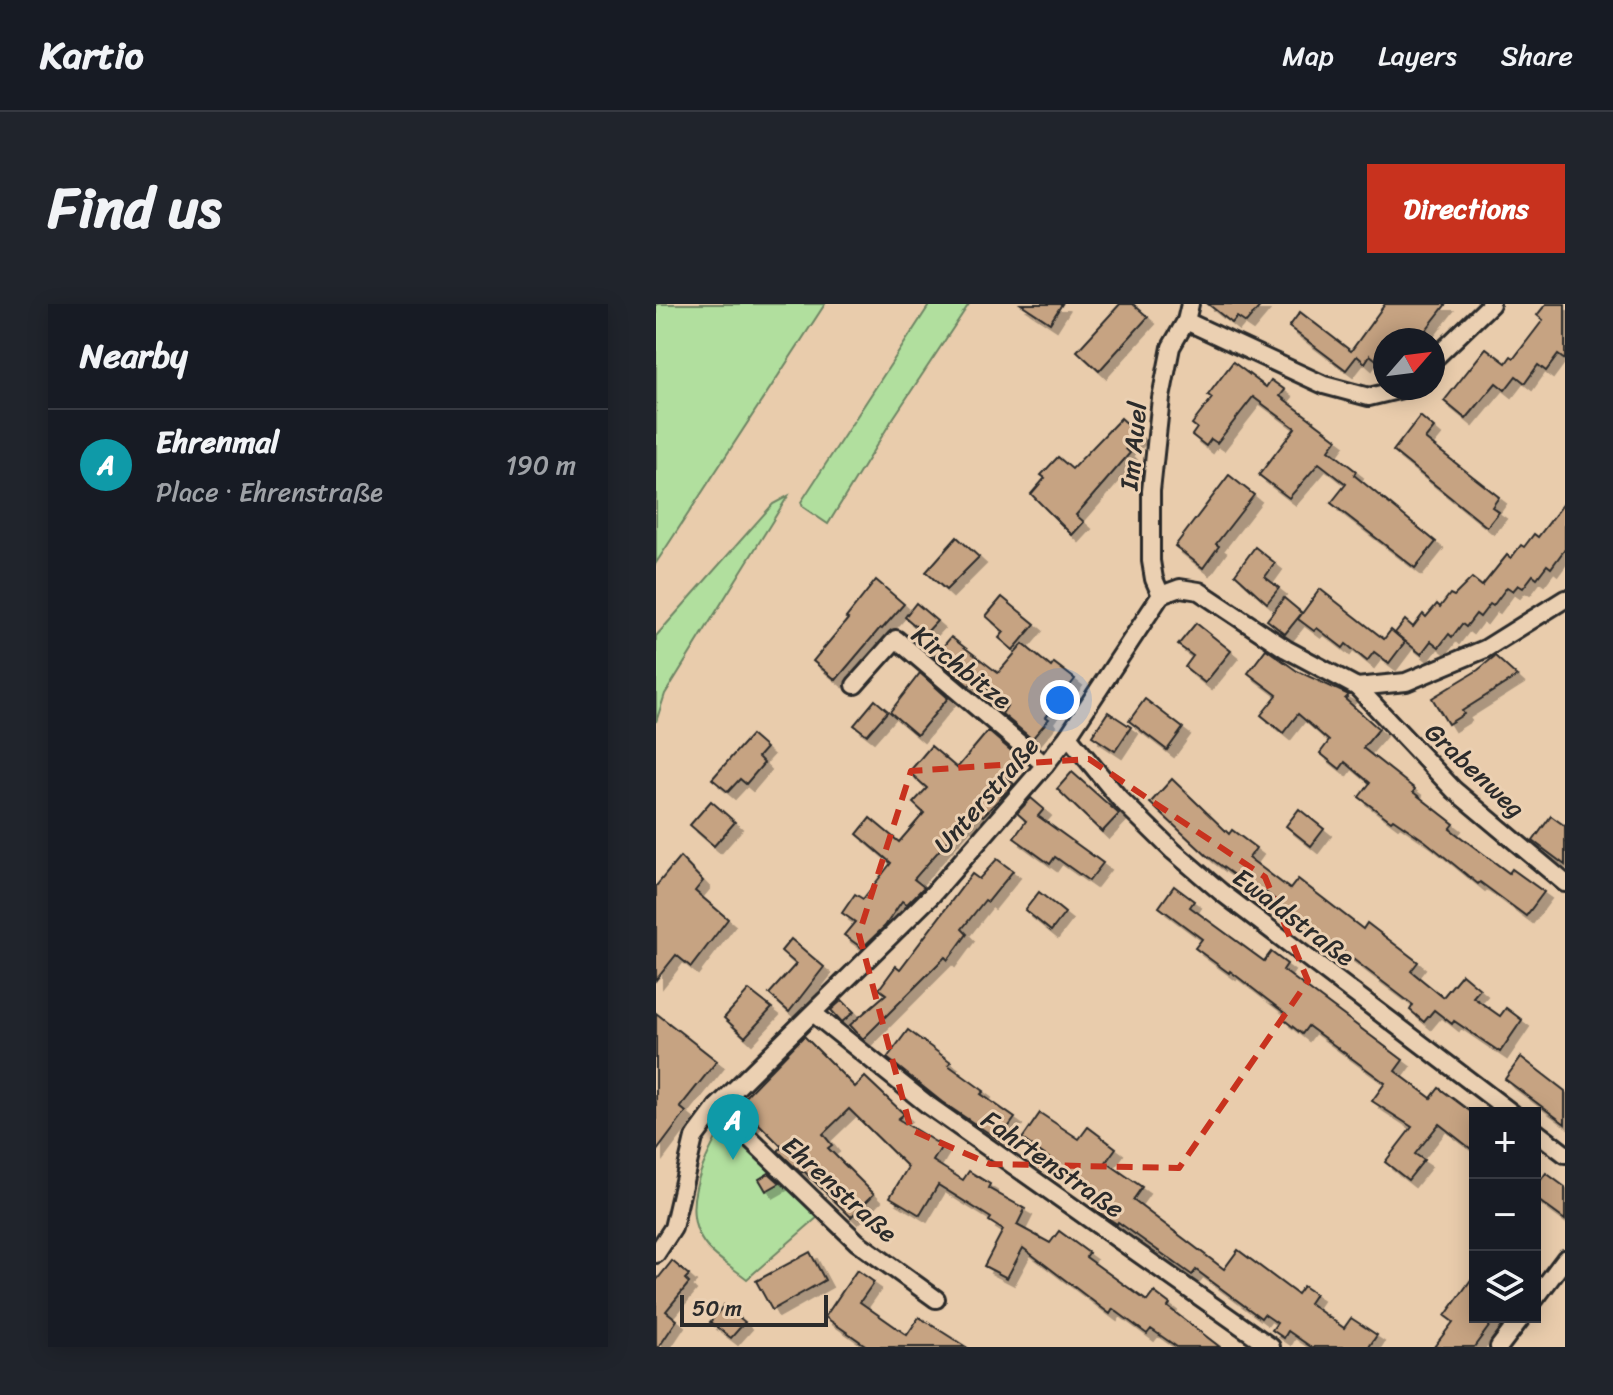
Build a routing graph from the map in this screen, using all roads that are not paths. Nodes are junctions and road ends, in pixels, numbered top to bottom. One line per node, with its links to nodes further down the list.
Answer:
1 (1491, 304): 3 (street)
2 (1188, 312): 4 (street); 5 (street, Im Auel)
3 (1445, 348)
4 (1373, 396)
5 (1161, 595): 8 (street); 9 (street, Unterstraße)
6 (1565, 599): 8 (street)
7 (855, 685): 10 (street, Kirchbitze)
8 (1357, 687): 11 (street, Grabenweg)
9 (1068, 736): 10 (street, Unterstraße); 14 (street, Ewaldstraße)
10 (1045, 765): 12 (street, Unterstraße)
11 (1565, 883)
12 (813, 1013): 13 (street, Unterstraße); 22 (street, Fahrtenstraße)
13 (717, 1107): 17 (street, Unterstraße); 20 (street, Ehrenstraße)
14 (1504, 1107)
15 (1541, 1136): 16 (street)
16 (1565, 1154)
17 (656, 1254)
18 (1565, 1259): 19 (street)
19 (1541, 1291)
20 (936, 1299)
21 (1517, 1323): 23 (street)
22 (1271, 1347)
23 (1499, 1347)

